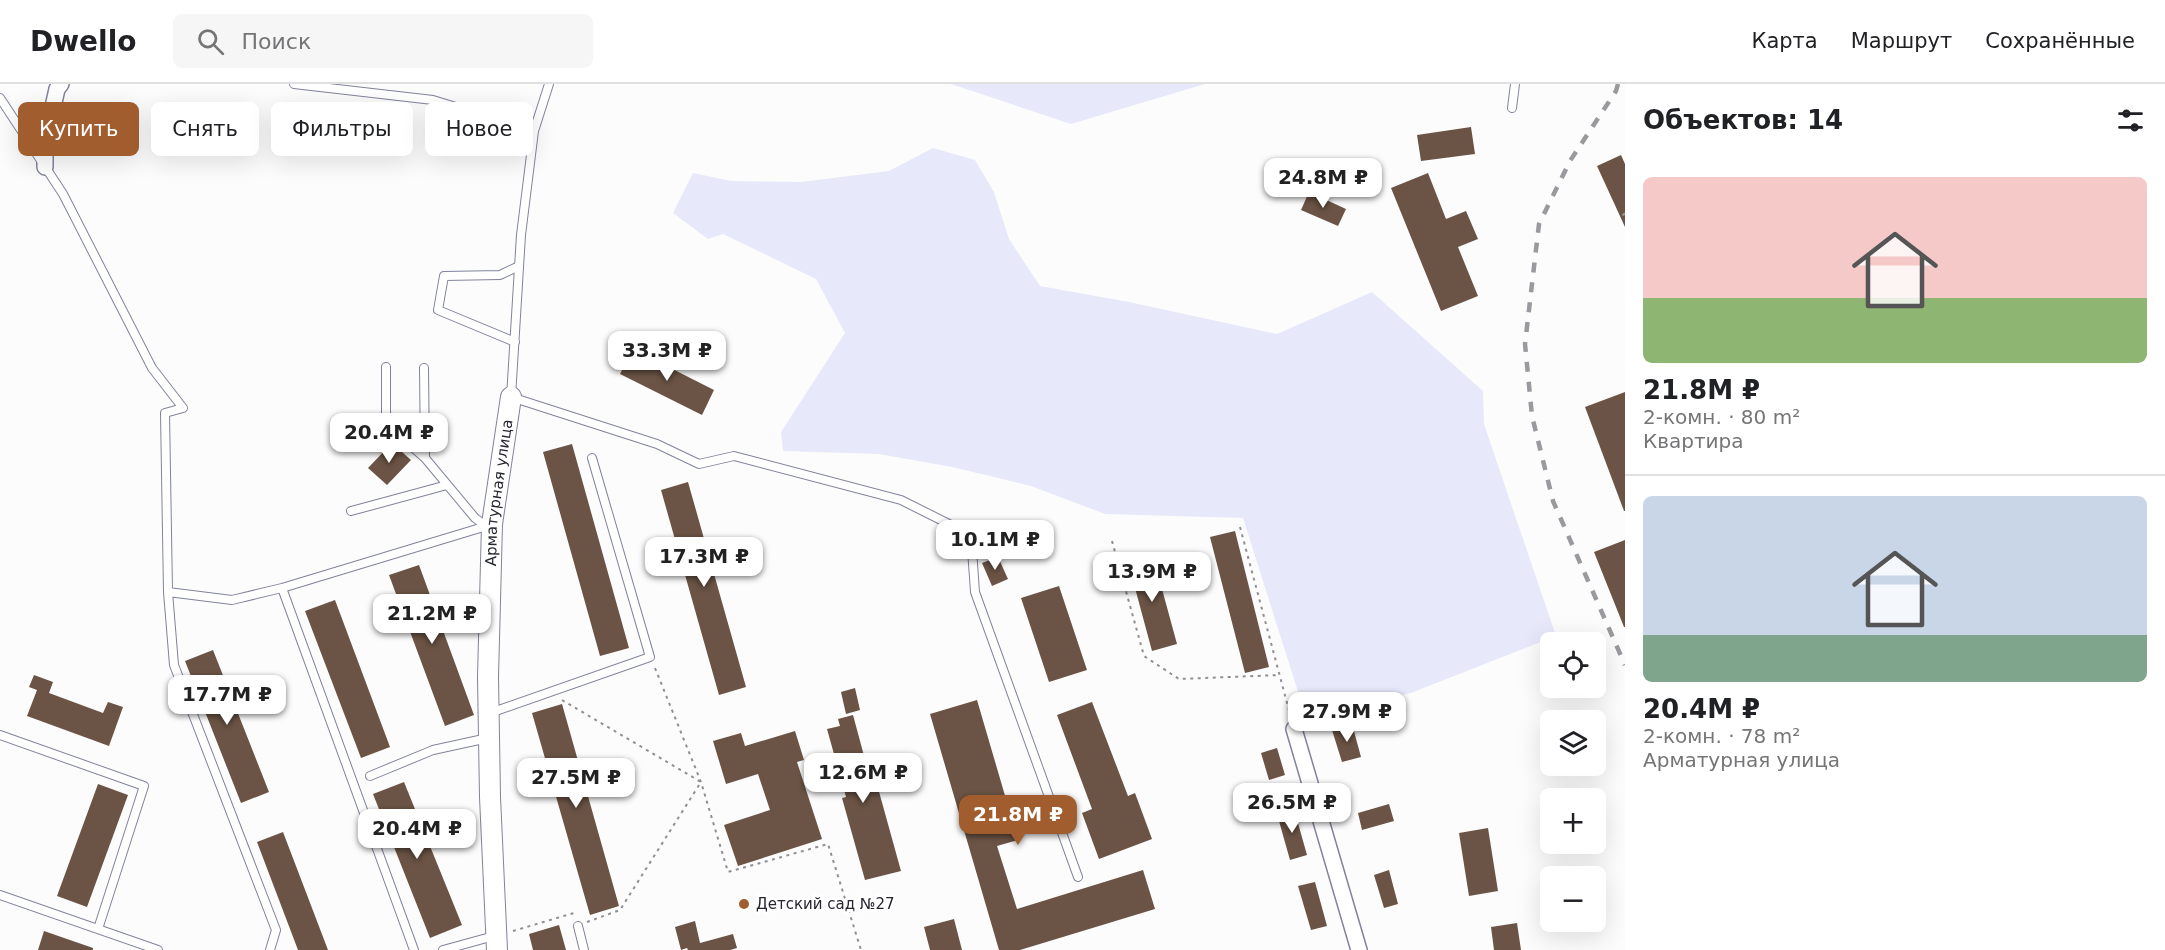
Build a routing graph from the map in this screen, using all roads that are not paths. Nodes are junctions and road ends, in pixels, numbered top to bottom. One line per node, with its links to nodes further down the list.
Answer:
1 (61, 84): 8 (street)
2 (294, 84): 7 (lane)
3 (549, 84): 7 (lane)
4 (1515, 84): 6 (lane)
5 (0, 98): 8 (lane)
6 (1512, 108)
7 (534, 131): 9 (lane)
8 (45, 167): 20 (lane)
9 (519, 266): 10 (lane); 10 (lane)
10 (515, 342): 13 (lane)
11 (386, 367): 14 (lane)
12 (424, 368): 14 (lane)
13 (511, 397): 18 (street, Арматурная улица); 26 (lane)
14 (425, 458): 16 (lane)
15 (592, 458): 21 (lane)
16 (447, 485): 17 (lane); 18 (lane)
17 (351, 511)
18 (492, 524): 19 (lane); 21 (street, Арматурная улица)
19 (282, 588): 20 (lane); 33 (lane)
20 (168, 592): 32 (lane)
21 (489, 713): 24 (street, Арматурная улица)
22 (1294, 729): 36 (street)
23 (0, 735): 29 (lane)
24 (489, 738): 25 (lane); 30 (street, Арматурная улица)
25 (370, 776)
26 (1078, 877)
27 (0, 896): 29 (lane)
28 (578, 926): 35 (lane)
29 (98, 929): 31 (lane)
30 (496, 943): 34 (lane)
31 (158, 950)
32 (270, 950)
33 (414, 950)
34 (444, 950)
35 (584, 950)
36 (1359, 950)

